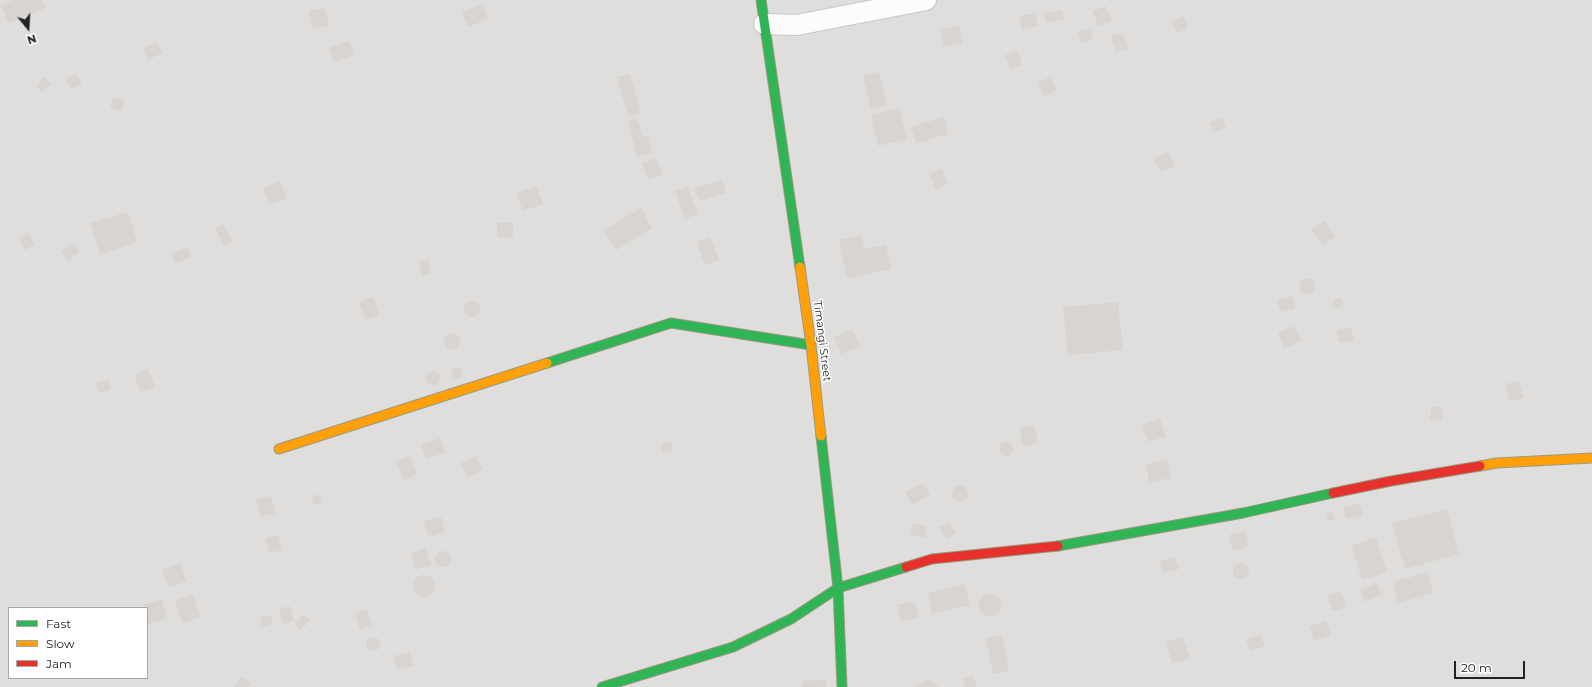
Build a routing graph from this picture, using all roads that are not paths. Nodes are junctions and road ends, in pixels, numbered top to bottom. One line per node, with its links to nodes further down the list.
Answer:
1 (761, 0): 3 (street, Timangi Street)
2 (926, 0): 3 (street)
3 (764, 24): 4 (street, Timangi Street)
4 (811, 345): 5 (street); 7 (street, Timangi Street)
5 (279, 449)
6 (1592, 458): 7 (street)
7 (838, 588): 8 (street); 9 (street, Timangi Street)
8 (602, 687)
9 (842, 687)

